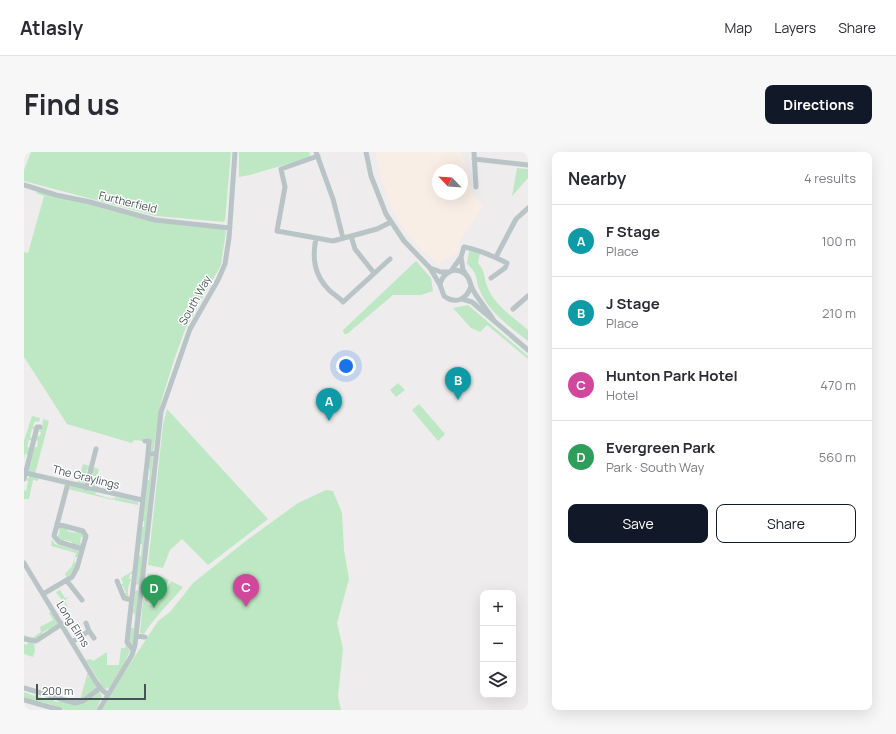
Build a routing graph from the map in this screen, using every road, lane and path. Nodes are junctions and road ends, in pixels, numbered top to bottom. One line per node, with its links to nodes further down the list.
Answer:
1 (235, 152): 11 (street, South Way)
2 (366, 152): 10 (street)
3 (474, 152): 5 (street)
4 (317, 154): 13 (street); 14 (street)
5 (474, 159): 6 (street); 8 (street)
6 (528, 165)
7 (24, 186): 11 (street, Furtherfield)
8 (476, 187)
9 (528, 208): 16 (street)
10 (391, 222): 12 (street); 18 (street)
11 (230, 228): 34 (street, South Way)
12 (351, 236): 14 (street); 20 (street)
13 (316, 238): 14 (street); 20 (street)
14 (343, 238)
15 (461, 257): 16 (street); 19 (street); 21 (street)
16 (496, 257): 22 (street)
17 (390, 259): 20 (street)
18 (430, 268): 19 (street); 23 (street)
19 (449, 272): 21 (street); 23 (street)
20 (374, 273)
21 (466, 274): 24 (street)
22 (491, 278)
23 (440, 285): 25 (street)
24 (471, 286): 25 (street); 28 (street)
25 (462, 299): 28 (street)
26 (527, 300): 27 (street)
27 (513, 309)
28 (494, 321): 29 (street)
29 (528, 350)
30 (37, 426): 35 (street)
31 (145, 440): 33 (street)
32 (96, 449): 38 (street)
33 (148, 454): 34 (street); 39 (street)
34 (155, 454): 46 (street, South Way)
35 (26, 473): 36 (street); 37 (street, The Graylings)
36 (24, 479)
37 (68, 483): 38 (street, The Graylings); 40 (street)
38 (86, 488): 39 (street, The Graylings)
39 (142, 500): 45 (street)
40 (57, 524): 41 (street); 41 (street)
41 (82, 549): 43 (street)
42 (24, 563): 47 (street, Long Elms)
43 (67, 581): 47 (street); 48 (street)
44 (117, 581): 49 (street)
45 (133, 587): 46 (street); 49 (street)
46 (141, 588): 53 (street, South Way)
47 (43, 594): 50 (street, Long Elms)
48 (80, 598)
49 (132, 600): 58 (street)
50 (62, 624): 56 (street); 57 (street, Long Elms)
51 (86, 624): 52 (street)
52 (89, 631): 55 (street); 57 (street)
53 (136, 636): 54 (street); 58 (street, South Way)
54 (145, 637)
55 (94, 638)
56 (24, 640)
57 (72, 642): 60 (street, Long Elms)
58 (132, 652): 61 (street, South Way)
59 (24, 688): 60 (street)
60 (100, 688): 61 (street, Long Elms)
61 (107, 694): 64 (street, South Way)
62 (24, 700): 63 (street)
63 (60, 710)
64 (99, 710)

